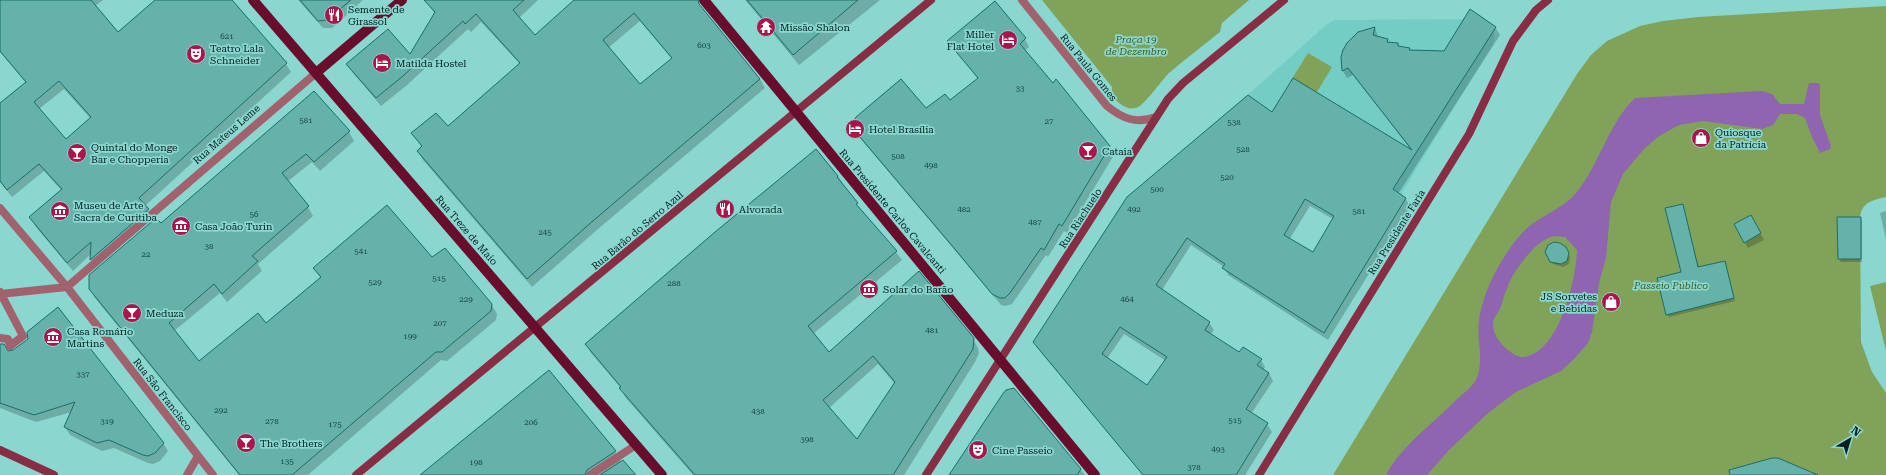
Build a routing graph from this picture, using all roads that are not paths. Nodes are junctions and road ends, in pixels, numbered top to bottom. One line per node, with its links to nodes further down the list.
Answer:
1 (253, 0): 10 (main road, Rua Treze de Maio)
2 (402, 0): 10 (main road, Rua Mateus Leme)
3 (704, 0): 11 (main road, Rua Presidente Carlos Cavalcanti)
4 (931, 0): 11 (street, Rua Barão do Serro Azul)
5 (1022, 0): 12 (street, Rua Paula Gomes)
6 (1284, 0): 12 (street, Rua Riachuelo)
7 (1540, 0): 9 (street)
8 (1548, 0): 9 (street, Rua Presidente Faria)
9 (1536, 10): 30 (street, Rua Presidente Faria)
10 (316, 73): 14 (street, Rua Mateus Leme); 16 (main road, Rua Treze de Maio)
11 (796, 112): 16 (street, Rua Barão do Serro Azul); 18 (main road, Rua Presidente Carlos Cavalcanti)
12 (1156, 117): 18 (street, Rua Riachuelo)
13 (0, 208): 14 (street, Rua São Francisco)
14 (67, 287): 15 (street); 21 (street, Rua São Francisco)
15 (0, 293): 17 (street)
16 (535, 327): 19 (main road, Rua Treze de Maio); 25 (street, Rua Barão do Serro Azul)
17 (0, 338)
18 (1001, 360): 28 (street, Rua Riachuelo); 29 (main road, Rua Presidente Carlos Cavalcanti)
19 (636, 445): 26 (street); 27 (main road, Rua Treze de Maio)
20 (0, 450): 22 (street)
21 (198, 456): 23 (street); 24 (street, Rua São Francisco)
22 (54, 475)
23 (187, 475)
24 (213, 475)
25 (356, 475)
26 (590, 475)
27 (662, 475)
28 (926, 475)
29 (1095, 475)
30 (1259, 475)

